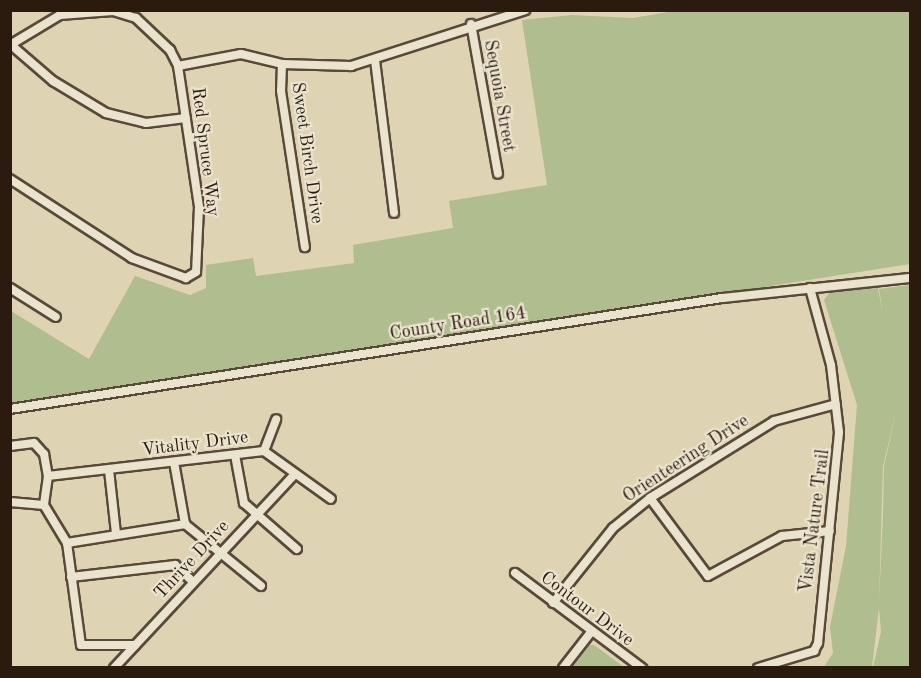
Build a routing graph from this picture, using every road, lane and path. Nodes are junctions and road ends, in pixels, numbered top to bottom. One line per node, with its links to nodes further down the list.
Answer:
1 (525, 10): 2 (street)
2 (471, 24): 4 (street); 8 (street, Sequoia Street)
3 (11, 45): 6 (street); 7 (street)
4 (375, 60): 5 (street); 10 (street)
5 (282, 64): 6 (street); 11 (street, Sweet Birch Drive)
6 (178, 66): 7 (street, Red Spruce Way)
7 (186, 118): 9 (street, Red Spruce Way)
8 (498, 174)
9 (10, 179)
10 (394, 213)
11 (305, 247)
12 (910, 278): 14 (street, County Road 164)
13 (10, 288): 15 (street)
14 (810, 288): 16 (street, Vista Nature Trail); 17 (street, County Road 164)
15 (56, 317)
16 (836, 404): 26 (street, Orienteering Drive); 32 (street, Vista Nature Trail)
17 (10, 409)
18 (276, 419): 20 (street)
19 (10, 446): 25 (street)
20 (264, 451): 21 (street, Vitality Drive); 24 (street, Vitality Drive)
21 (235, 455): 22 (street, Vitality Drive); 30 (street)
22 (174, 462): 23 (street, Vitality Drive); 31 (street)
23 (109, 470): 25 (street, Vitality Drive); 33 (street)
24 (295, 474): 27 (street, Vitality Drive); 30 (street, Thrive Drive)
25 (48, 476): 29 (street)
26 (650, 498): 32 (street); 41 (street, Orienteering Drive)
27 (331, 499)
28 (10, 502): 29 (street)
29 (44, 505): 34 (street)
30 (256, 514): 35 (street); 36 (street, Thrive Drive)
31 (186, 524): 33 (street); 36 (street)
32 (830, 531): 47 (street, Vista Nature Trail)
33 (116, 533): 34 (street)
34 (67, 543): 38 (street)
35 (297, 549)
36 (221, 550): 39 (street, Thrive Drive); 40 (street)
37 (515, 573): 41 (street, Contour Drive)
38 (71, 577): 39 (street); 43 (street)
39 (192, 581): 43 (street, Thrive Drive)
40 (261, 586)
41 (553, 603): 42 (street, Contour Drive)
42 (591, 632): 45 (street); 46 (street, Contour Drive)
43 (135, 645): 44 (street, Thrive Drive)
44 (114, 668)
45 (563, 668)
46 (642, 668)
47 (758, 668)

